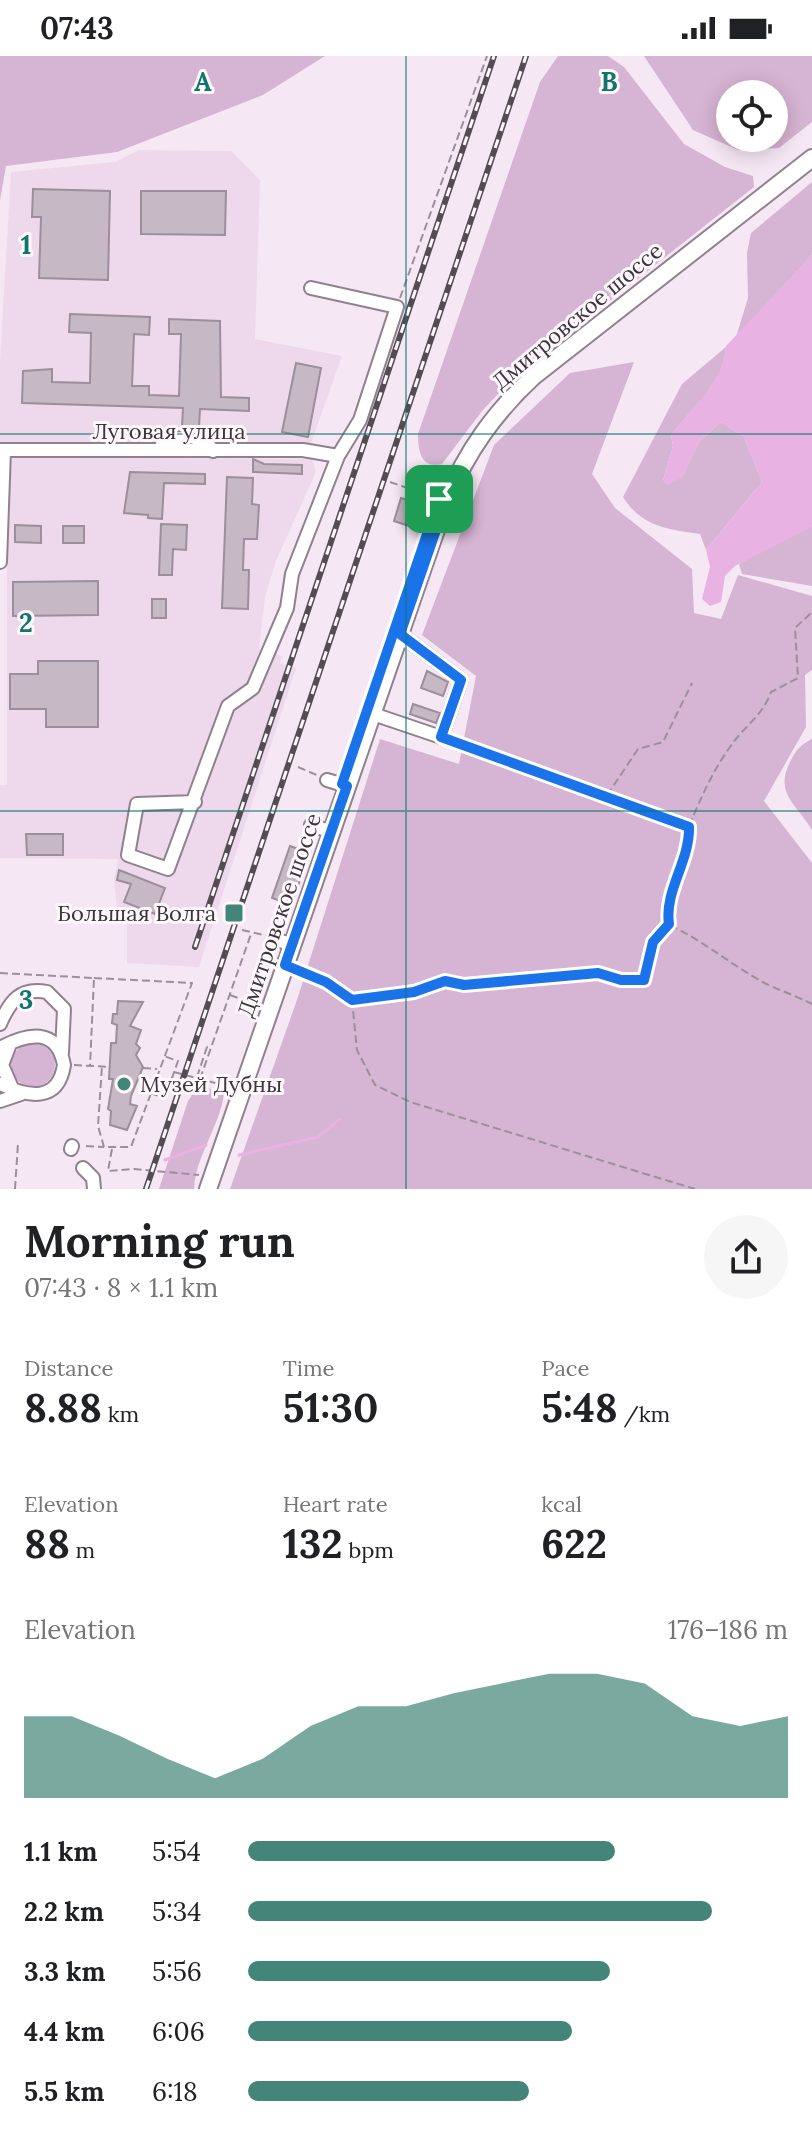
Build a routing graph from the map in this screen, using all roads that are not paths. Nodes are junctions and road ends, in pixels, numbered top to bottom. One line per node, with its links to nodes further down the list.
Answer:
1 (812, 158): 8 (main road, Дмитровское шоссе)
2 (311, 288): 6 (street)
3 (2, 450): 4 (street, Луговая улица); 7 (street)
4 (159, 450): 5 (street, Луговая улица); 5 (street)
5 (213, 451): 6 (street, Луговая улица)
6 (338, 456): 12 (street)
7 (0, 562)
8 (400, 634): 9 (main road, Дмитровское шоссе); 9 (street)
9 (373, 714): 11 (main road, Дмитровское шоссе)
10 (327, 780): 11 (street)
11 (347, 786): 14 (main road, Дмитровское шоссе)
12 (195, 802): 12 (street)
13 (311, 825): 14 (street)
14 (332, 832): 23 (main road, Дмитровское шоссе)
15 (0, 1024): 18 (street)
16 (19, 1037): 17 (street); 18 (street); 20 (street)
17 (0, 1048)
18 (63, 1059): 20 (street)
19 (0, 1084): 20 (street)
20 (21, 1094): 21 (street)
21 (0, 1101)
22 (83, 1168): 24 (street)
23 (204, 1182)
24 (94, 1189)

